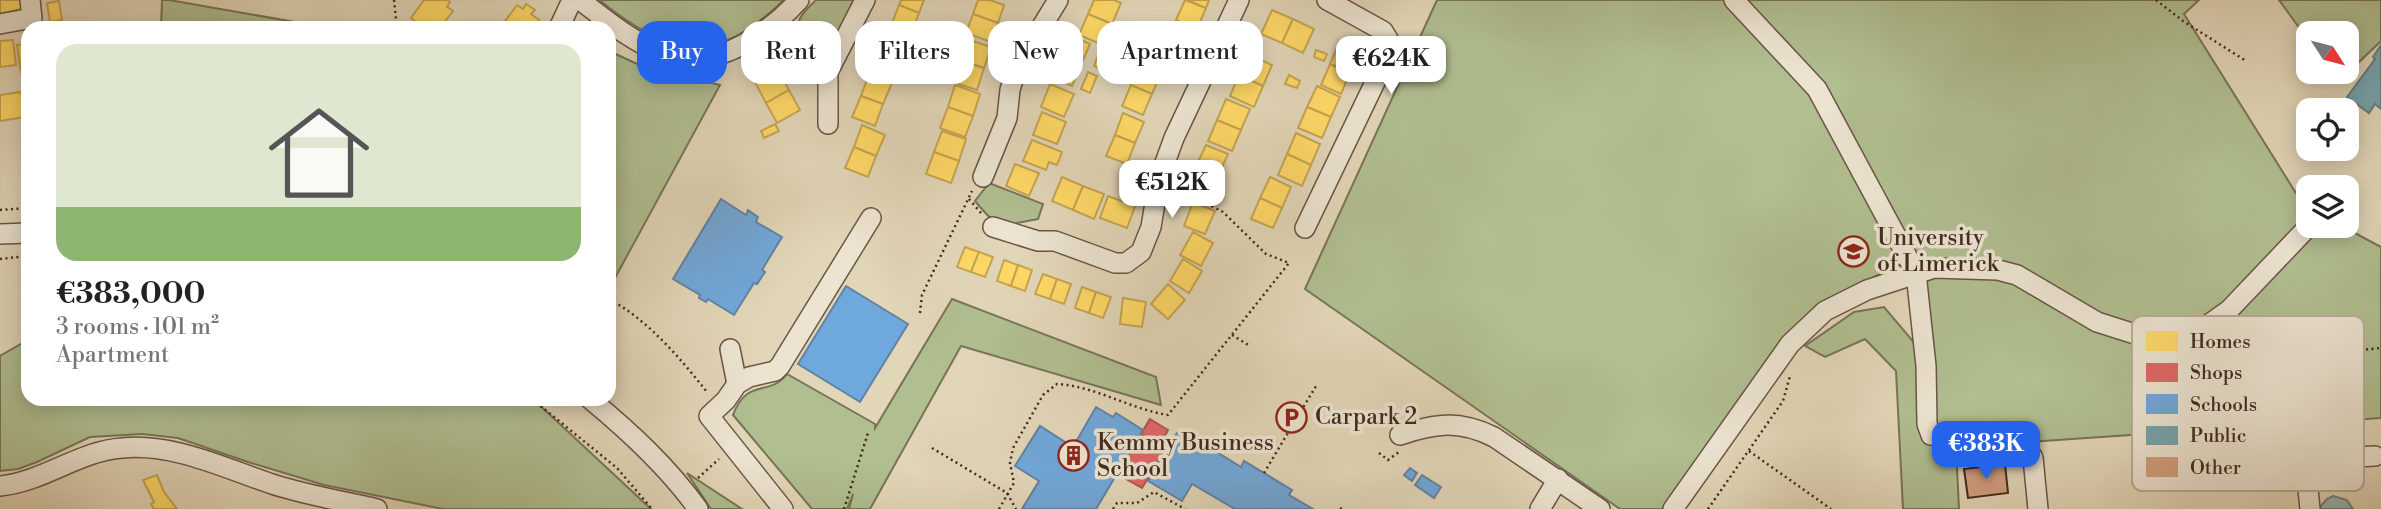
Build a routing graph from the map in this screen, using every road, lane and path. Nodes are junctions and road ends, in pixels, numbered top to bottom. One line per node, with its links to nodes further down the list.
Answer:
1 (30, 0): 16 (street)
2 (394, 0): 12 (path)
3 (572, 0): 13 (street)
4 (580, 0): 14 (street)
5 (799, 0): 15 (street)
6 (865, 0): 19 (street)
7 (1058, 0): 23 (street)
8 (1239, 0): 24 (street)
9 (1327, 0): 29 (street)
10 (1734, 0): 35 (street)
11 (2157, 0): 20 (path)
12 (396, 21)
13 (562, 21)
14 (607, 21)
15 (779, 21)
16 (0, 24)
17 (616, 28): 18 (street)
18 (741, 45)
19 (841, 47)
20 (2246, 61)
21 (828, 84): 22 (street)
22 (828, 124)
23 (983, 177)
24 (1159, 179): 28 (street); 39 (path)
25 (21, 208): 26 (path)
26 (0, 210)
27 (871, 218): 43 (street)
28 (993, 226)
29 (1304, 228)
30 (21, 233): 31 (street)
31 (0, 234)
32 (2298, 238): 37 (street)
33 (21, 257): 34 (path)
34 (0, 259)
35 (1916, 273): 38 (street); 75 (street); 78 (street)
36 (616, 303): 47 (path)
37 (2221, 316)
38 (2132, 333)
39 (1232, 335): 40 (path); 61 (path)
40 (1250, 346)
41 (730, 349): 43 (street)
42 (1791, 372): 52 (path)
43 (737, 384): 47 (street)
44 (1316, 386): 56 (path)
45 (541, 406): 64 (path)
46 (598, 406): 59 (street)
47 (719, 407): 50 (street)
48 (869, 433): 67 (path)
49 (1403, 442): 53 (path); 57 (street)
50 (734, 445): 59 (path); 66 (street)
51 (932, 448): 61 (path)
52 (1749, 451): 76 (path); 77 (path)
53 (1379, 453)
54 (2375, 456): 55 (street)
55 (2364, 457)
56 (1264, 473)
57 (1558, 479): 73 (street); 74 (street)
58 (0, 486): 63 (street)
59 (685, 491): 65 (street)
60 (2308, 491): 79 (street)
61 (1007, 493): 68 (path); 69 (path)
62 (1177, 505): 70 (path); 71 (path); 72 (path)
63 (377, 509)
64 (652, 509)
65 (698, 509)
66 (783, 509)
67 (844, 509)
68 (999, 509)
69 (1016, 509)
70 (1113, 509)
71 (1175, 509)
72 (1185, 509)
73 (1540, 509)
74 (1600, 509)
75 (1673, 509)
76 (1707, 509)
77 (1831, 509)
78 (2038, 509)
79 (2310, 509)

